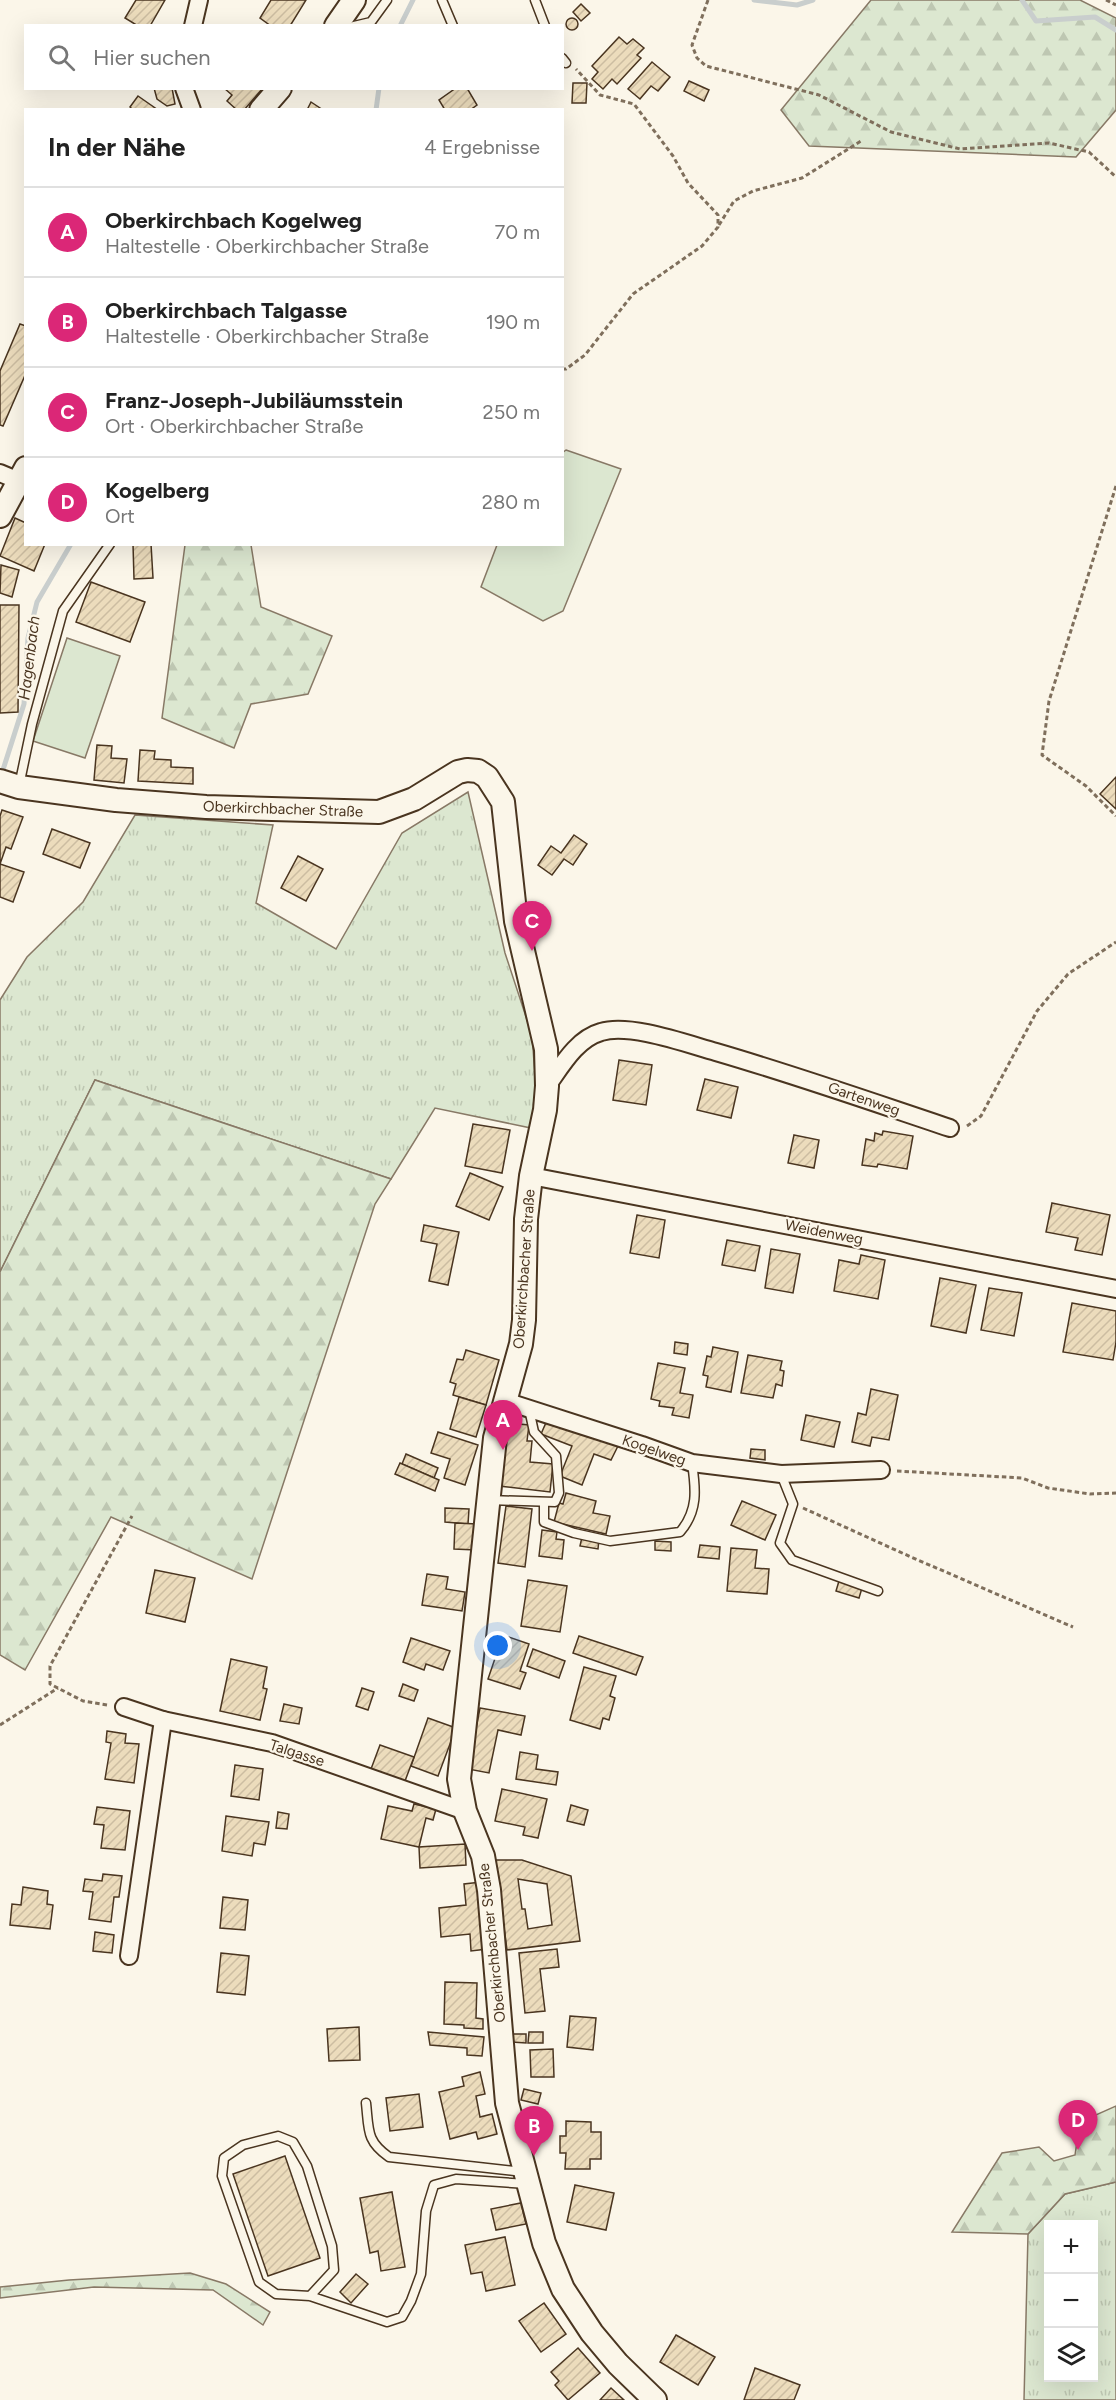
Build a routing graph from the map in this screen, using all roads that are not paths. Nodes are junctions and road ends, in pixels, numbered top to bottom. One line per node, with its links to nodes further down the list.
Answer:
1 (200, 0): 6 (street)
2 (354, 0): 7 (street)
3 (387, 0): 8 (lane)
4 (441, 0): 9 (lane)
5 (535, 0): 10 (lane)
6 (193, 24)
7 (337, 24)
8 (362, 24)
9 (452, 24)
10 (544, 24)
11 (184, 90): 13 (street)
12 (278, 90): 14 (street)
13 (191, 108)
14 (263, 108)
15 (15, 474): 16 (street)
16 (0, 516)
17 (109, 546): 18 (lane)
18 (10, 784): 19 (street, Oberkirchbacher Straße)
19 (547, 1086): 20 (street, Gartenweg); 21 (street, Oberkirchbacher Straße)
20 (950, 1128)
21 (531, 1176): 22 (street, Weidenweg); 23 (street, Oberkirchbacher Straße)
22 (1116, 1289)
23 (505, 1401): 24 (street, Kogelweg); 28 (street, Oberkirchbacher Straße)
24 (529, 1408): 25 (street, Kogelweg); 29 (lane)
25 (692, 1463): 27 (street, Kogelweg); 29 (lane)
26 (881, 1470): 27 (street, Kogelweg)
27 (782, 1474): 30 (lane)
28 (488, 1500): 29 (lane); 33 (street, Oberkirchbacher Straße)
29 (544, 1503)
30 (878, 1591)
31 (124, 1707): 32 (street, Talgasse)
32 (163, 1720): 33 (street, Talgasse); 34 (street)
33 (465, 1811): 36 (street, Oberkirchbacher Straße)
34 (129, 1956)
35 (366, 2103): 36 (lane)
36 (525, 2178): 37 (lane); 38 (street, Oberkirchbacher Straße)
37 (310, 2296): 37 (lane)
38 (655, 2400)

